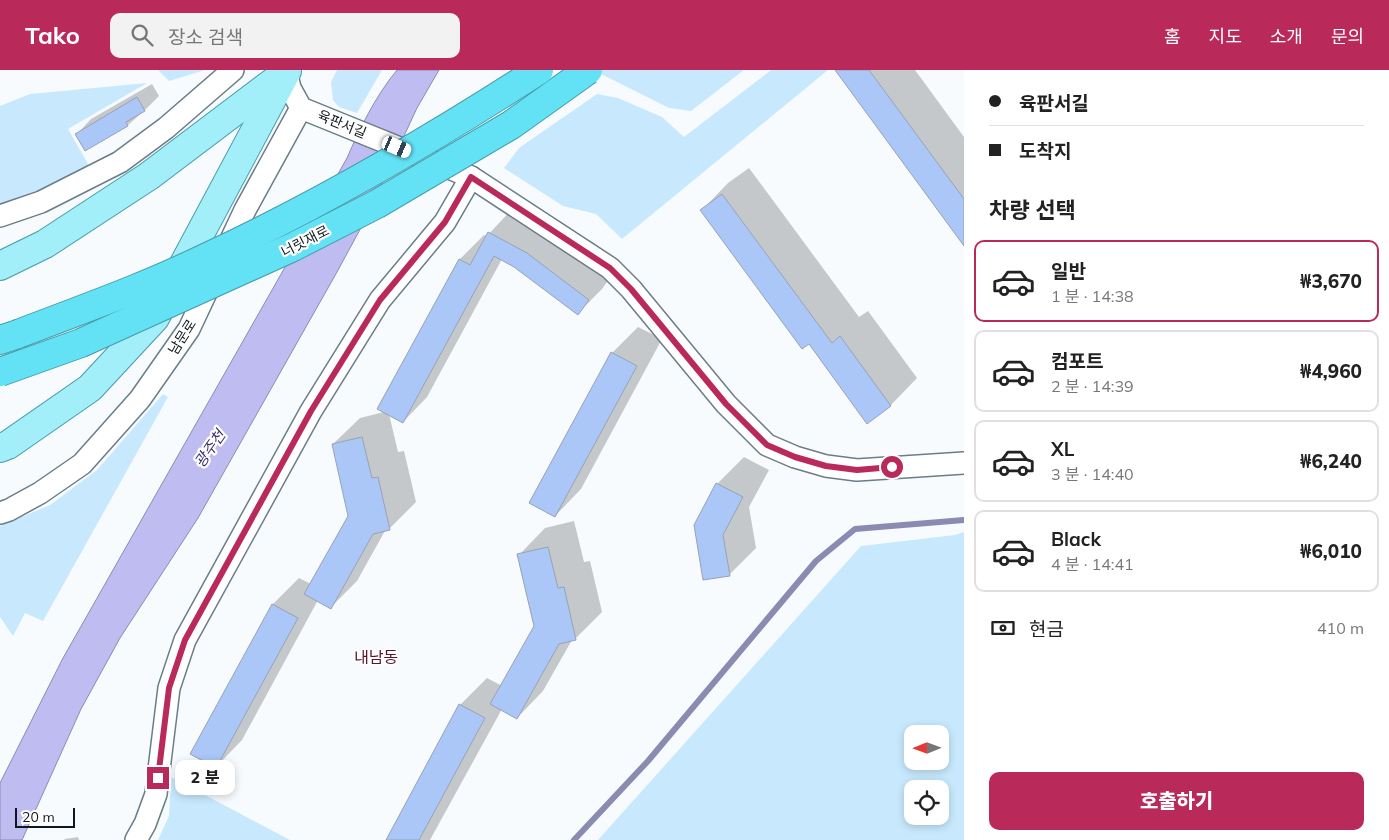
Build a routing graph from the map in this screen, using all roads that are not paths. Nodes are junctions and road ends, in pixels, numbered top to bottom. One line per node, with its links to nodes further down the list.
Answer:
1 (233, 70): 7 (street)
2 (287, 70): 5 (street, 육판서길); 8 (main road); 11 (main road)
3 (539, 70): 9 (highway, 너릿재로, bridge)
4 (588, 70): 10 (highway, 너릿재로, bridge)
5 (301, 108): 6 (street, 육판서길); 13 (street, 남문로)
6 (471, 177): 12 (street, 육판서길); 14 (street)
7 (0, 216)
8 (0, 266)
9 (9, 337)
10 (0, 372)
11 (0, 448)
12 (964, 463)
13 (0, 513)
14 (136, 840)

